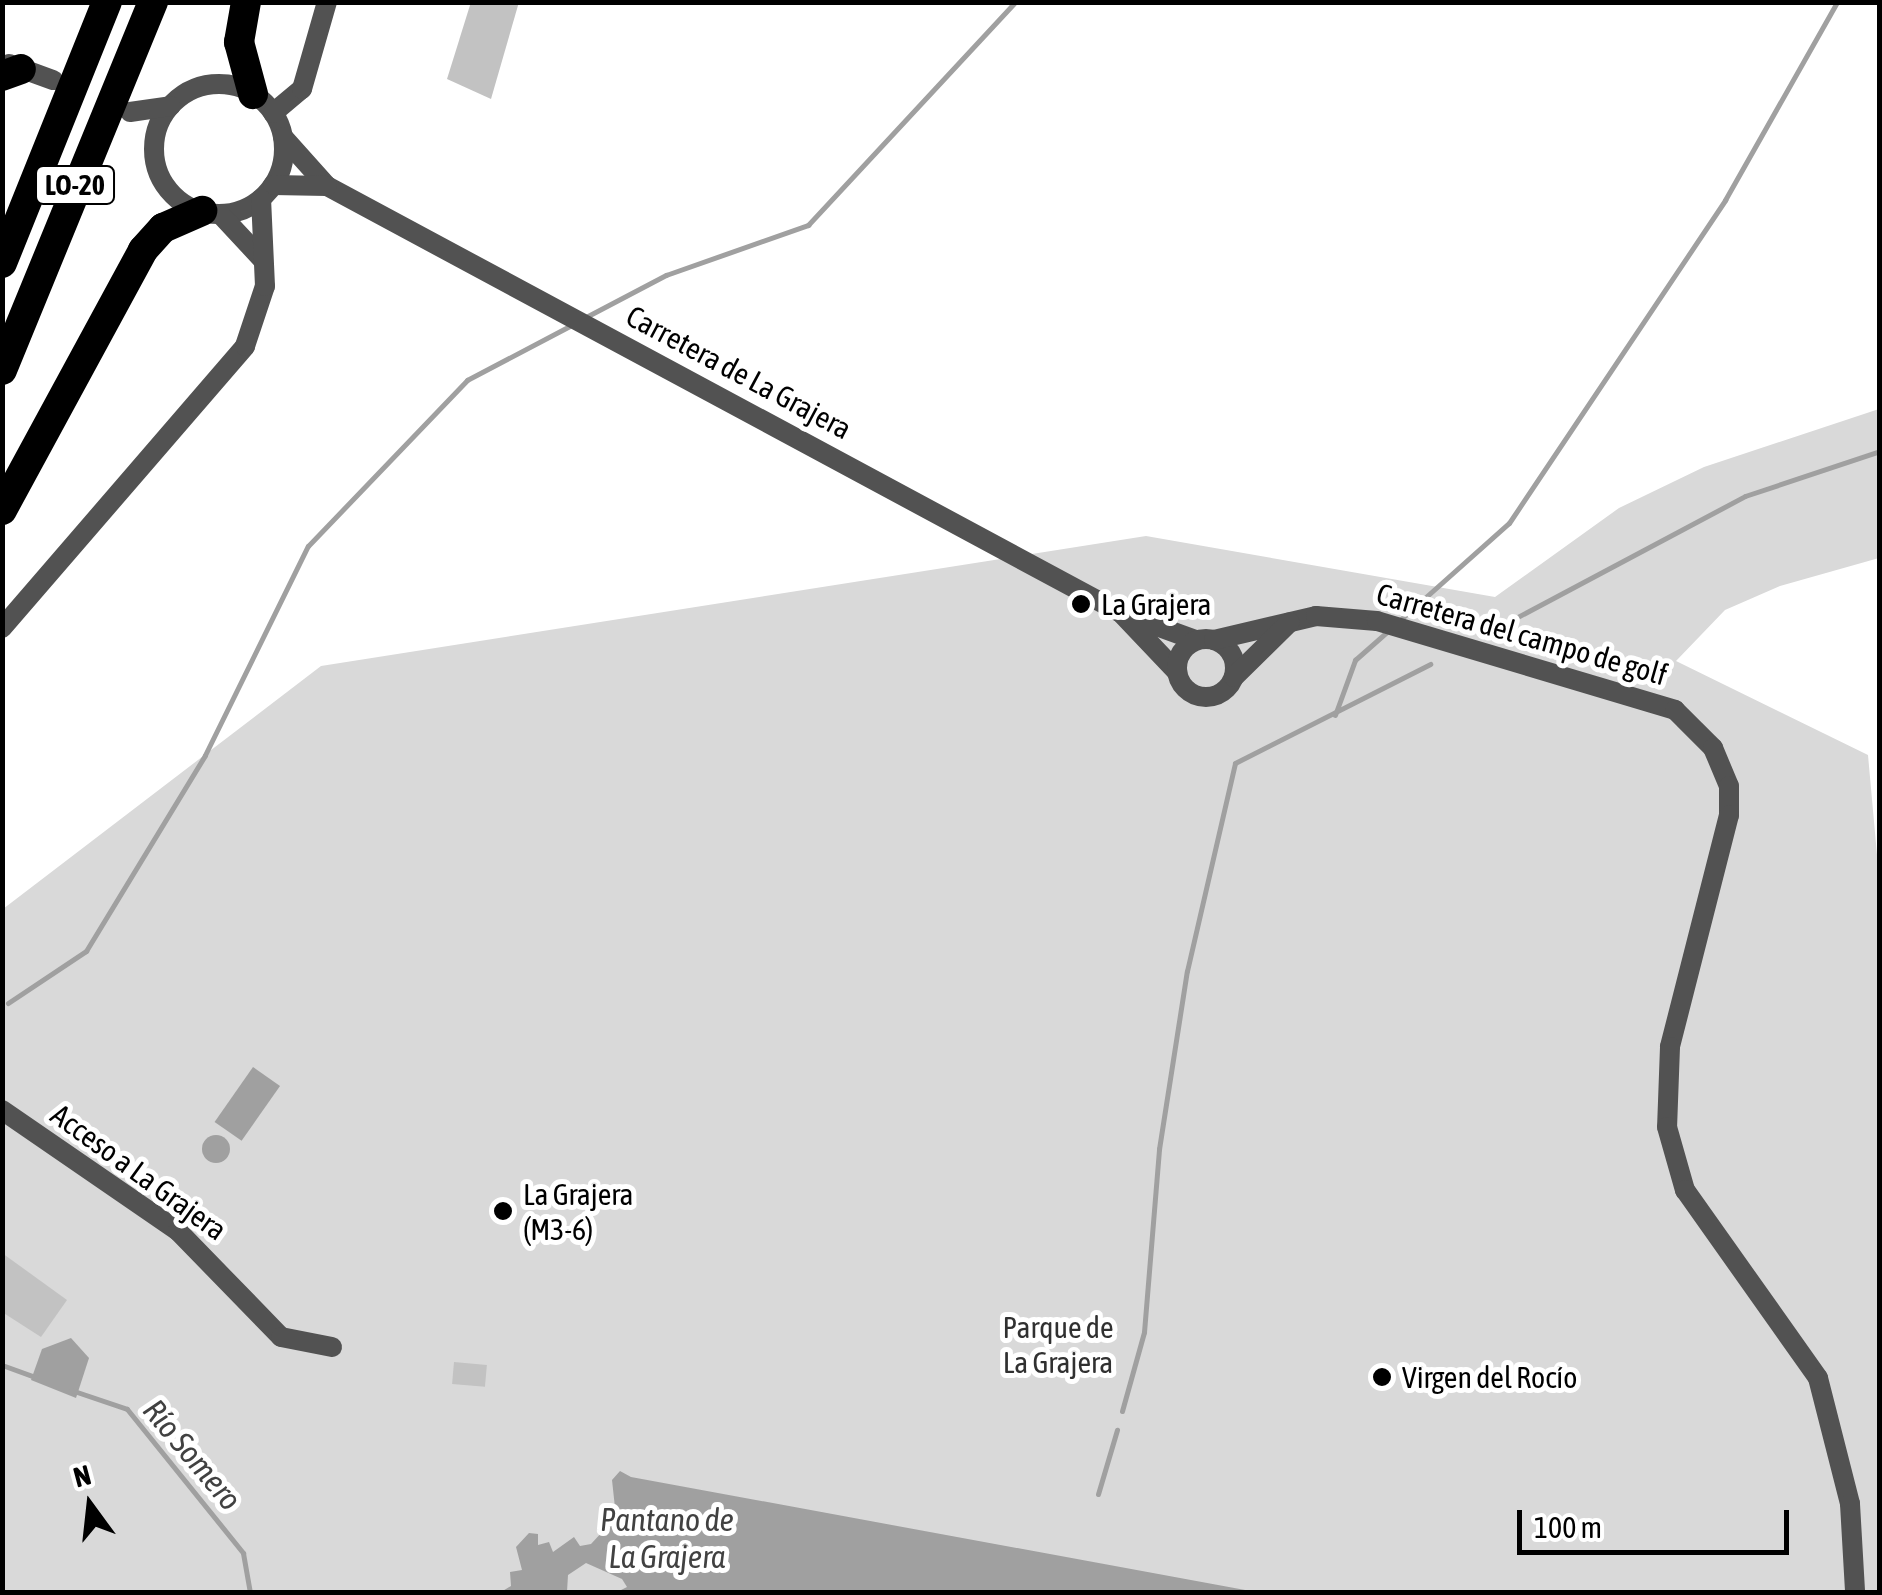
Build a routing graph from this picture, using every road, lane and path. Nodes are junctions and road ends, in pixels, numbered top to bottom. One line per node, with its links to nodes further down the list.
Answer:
1 (107, 2): 15 (highway, LO-20)
2 (153, 2): 16 (highway, LO-20)
3 (246, 2): 7 (highway)
4 (327, 2): 7 (street)
5 (8, 69): 6 (street)
6 (54, 80)
7 (263, 104): 8 (street); 9 (street)
8 (171, 106): 10 (street); 10 (street)
9 (283, 138): 11 (street, Carretera de La Grajera); 12 (street)
10 (155, 140): 13 (street)
11 (327, 186): 12 (street, Carretera de La Grajera); 18 (street, Carretera de La Grajera)
12 (267, 192): 13 (street); 14 (street)
13 (211, 213): 14 (street); 17 (highway)
14 (262, 259): 20 (street)
15 (2, 263)
16 (2, 370)
17 (2, 510)
18 (1121, 613): 21 (street, Carretera de La Grajera); 22 (street, Carretera de La Grajera)
19 (1293, 620): 21 (street, Carretera del campo de golf); 23 (street); 26 (street, Carretera del campo de golf)
20 (2, 628)
21 (1205, 640): 22 (street); 23 (street)
22 (1176, 672): 23 (street)
23 (1234, 676)
24 (2, 1110): 25 (street, Acceso a La Grajera)
25 (332, 1347)
26 (1855, 1592)

